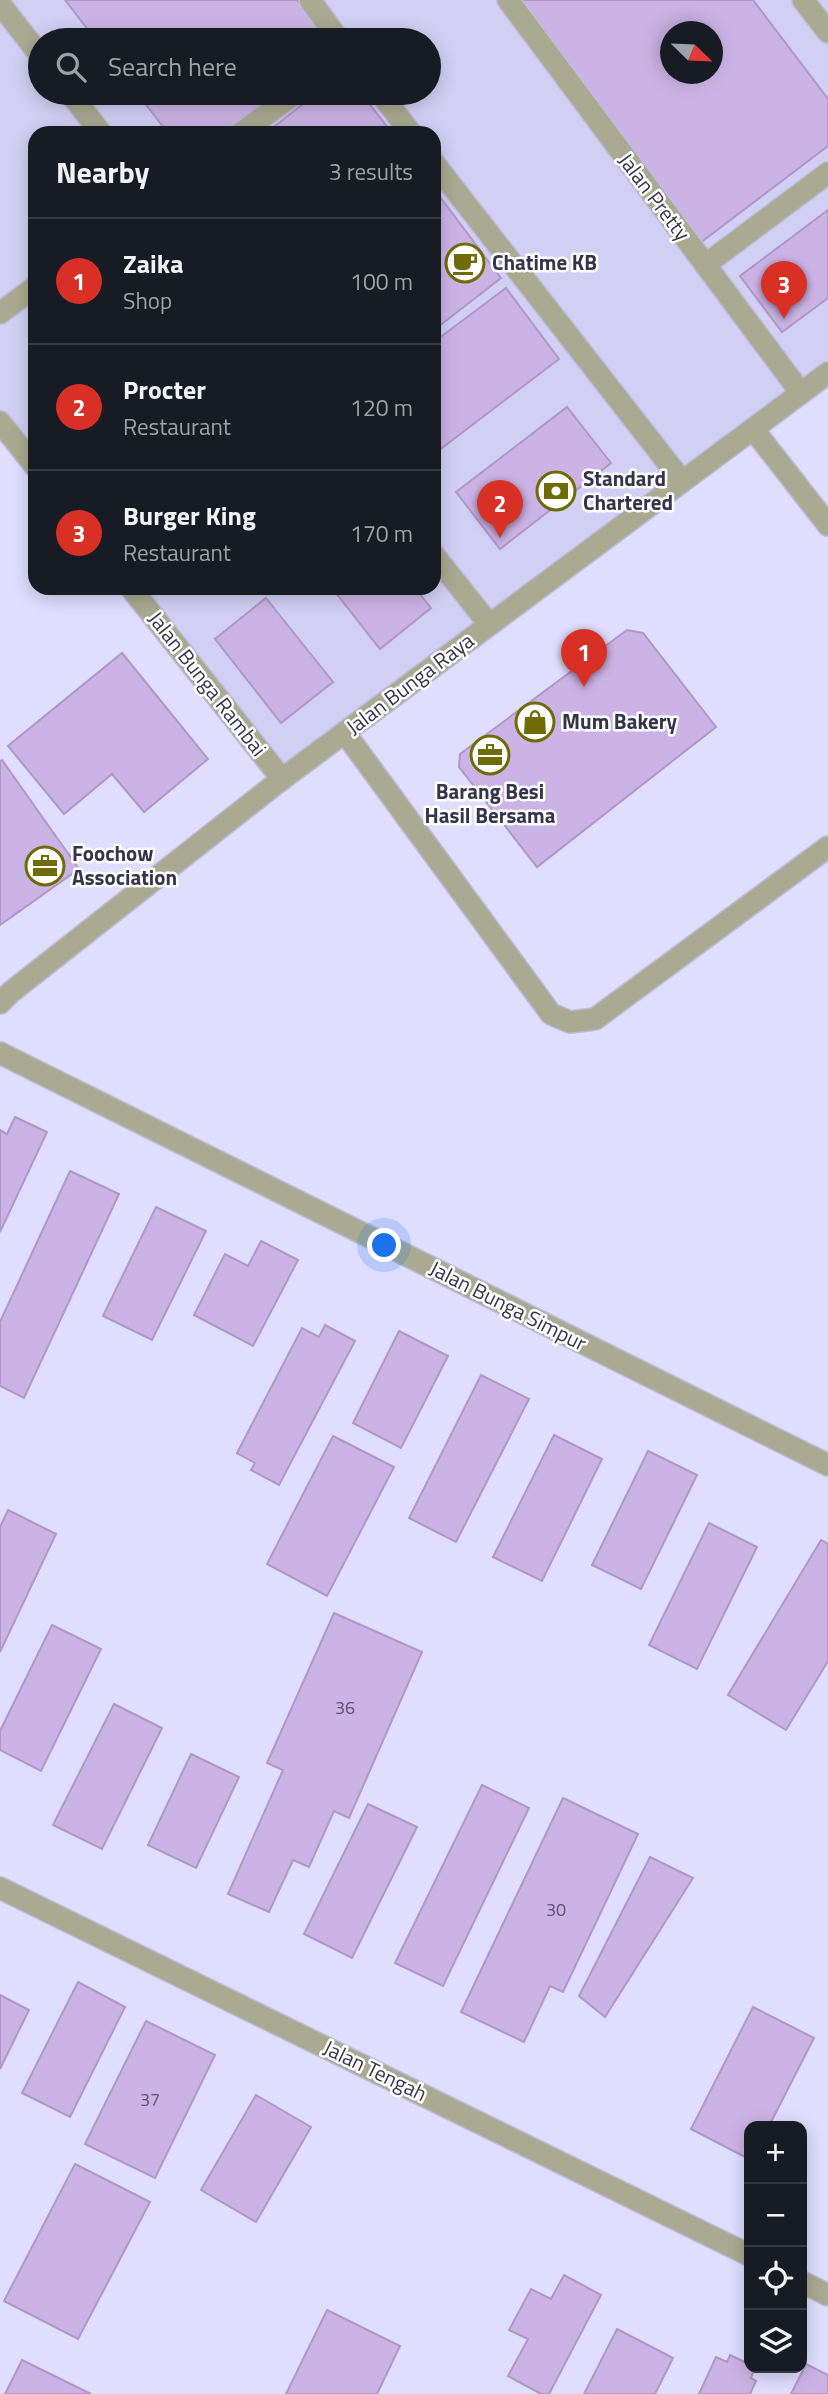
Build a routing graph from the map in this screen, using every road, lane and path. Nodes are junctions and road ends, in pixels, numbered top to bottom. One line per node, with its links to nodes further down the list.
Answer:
1 (310, 0): 5 (street)
2 (508, 0): 16 (street, Jalan Pretty)
3 (803, 0): 6 (street)
4 (0, 4): 7 (street)
5 (330, 28)
6 (828, 32)
7 (28, 40)
8 (79, 105): 11 (street)
9 (280, 105): 12 (street)
10 (389, 105): 13 (street)
11 (96, 126)
12 (251, 126)
13 (406, 126)
14 (441, 172): 24 (street)
15 (828, 173): 16 (street)
16 (705, 265): 20 (street, Jalan Pretty)
17 (28, 292): 18 (street)
18 (0, 313)
19 (828, 373): 20 (street, Jalan Bunga Raya)
20 (801, 393): 22 (street, Jalan Bunga Raya)
21 (0, 422): 23 (street)
22 (753, 429): 24 (street, Jalan Bunga Raya); 25 (street)
23 (28, 457)
24 (682, 481): 28 (street, Jalan Bunga Raya)
25 (828, 525)
26 (441, 564): 28 (street)
27 (137, 595): 30 (street, Jalan Bunga Rambai)
28 (489, 624): 29 (street, Jalan Bunga Raya)
29 (345, 733): 30 (street, Jalan Bunga Raya); 31 (street)
30 (282, 779): 32 (street, Jalan Bunga Raya)
31 (828, 847)
32 (0, 1003)
33 (0, 1053): 34 (street, Jalan Bunga Simpur)
34 (828, 1465)
35 (0, 1888): 36 (street, Jalan Tengah)
36 (744, 2254)
37 (807, 2284): 38 (street)
38 (828, 2295)

